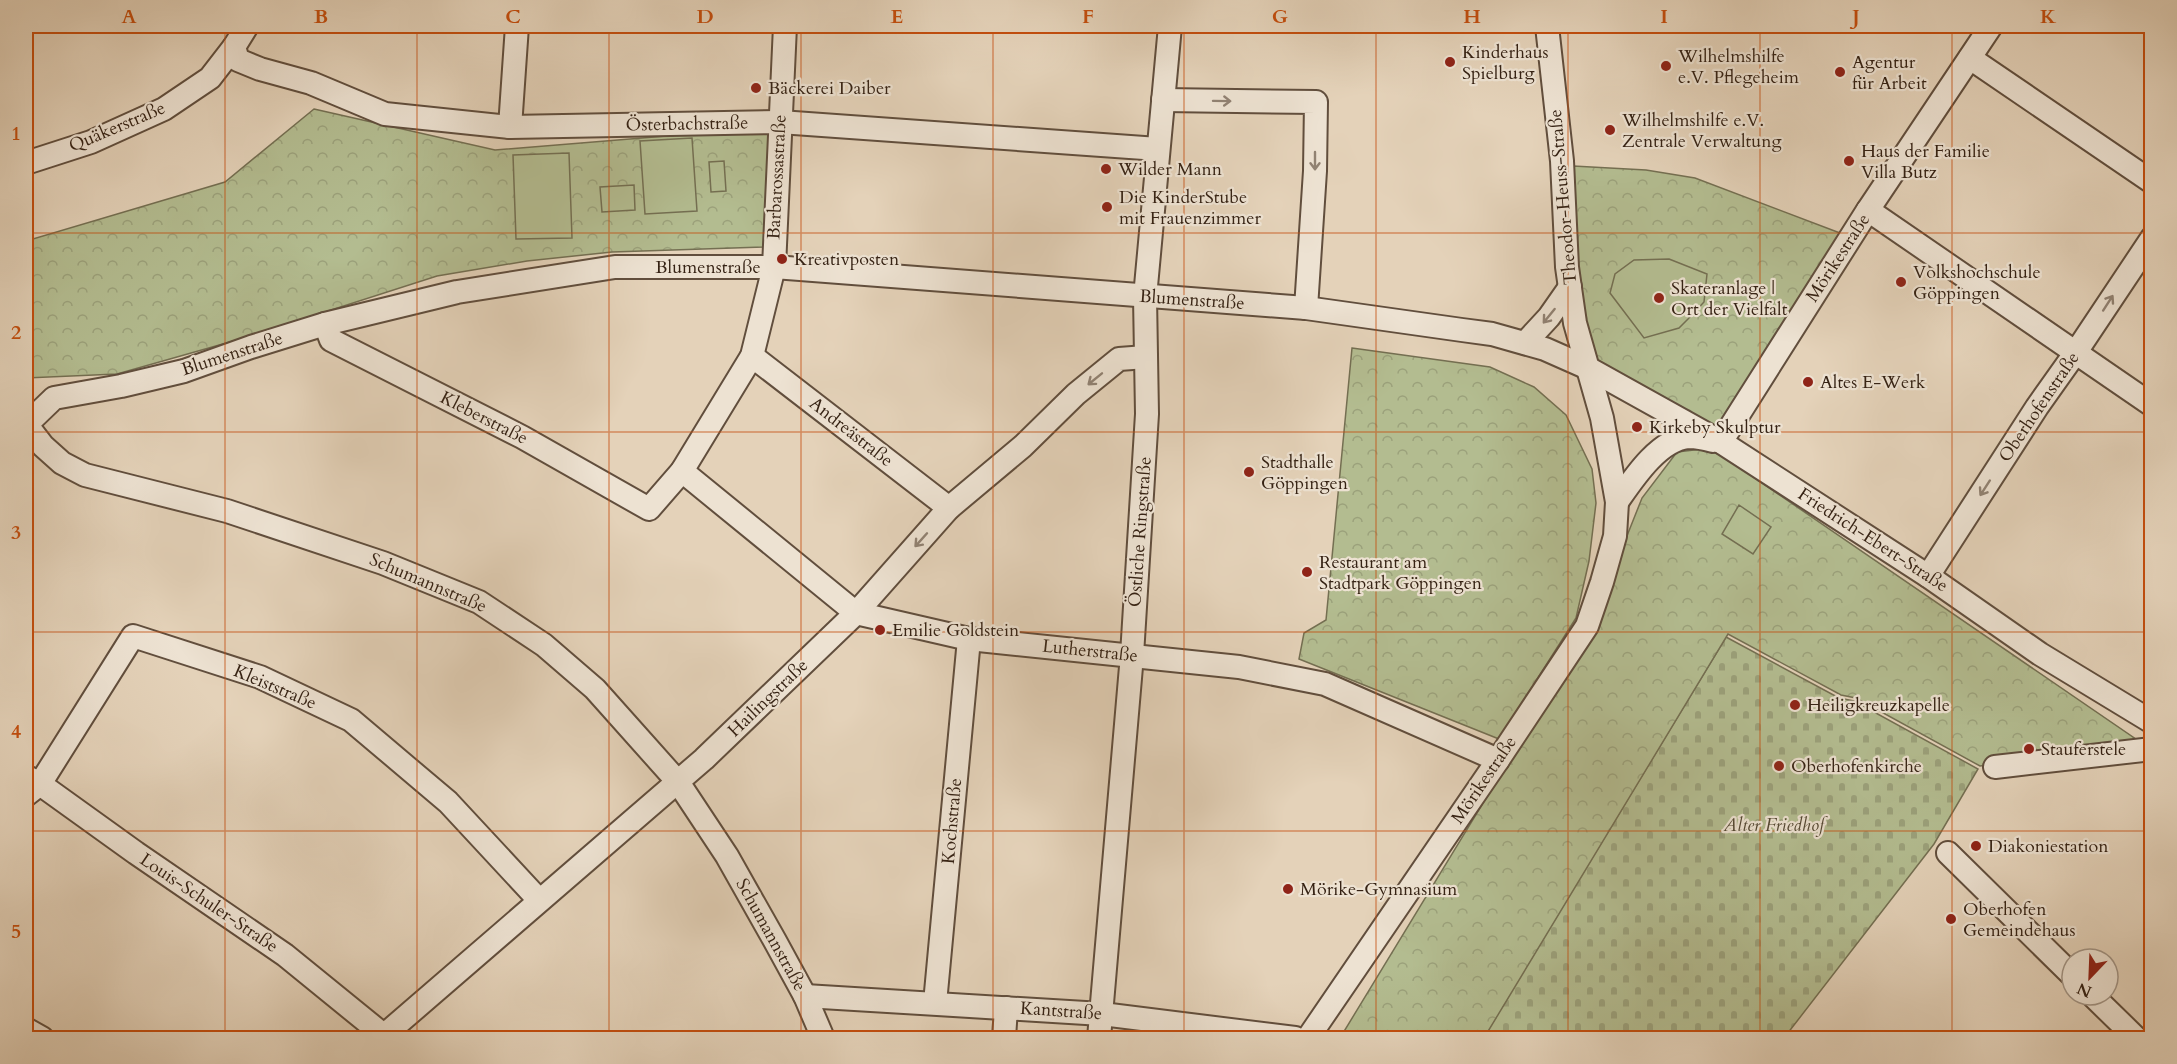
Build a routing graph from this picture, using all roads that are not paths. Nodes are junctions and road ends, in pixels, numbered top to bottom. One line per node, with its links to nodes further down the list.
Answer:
1 (247, 26): 7 (street, Quäkerstraße)
2 (517, 26): 11 (street)
3 (785, 26): 10 (street, Barbarossastraße)
4 (1170, 26): 9 (street, Östliche Ringstraße)
5 (1547, 26): 18 (street, Theodor-Heuss-Straße)
6 (1991, 26): 8 (street, Mörikestraße)
7 (234, 47): 11 (street, Österbachstraße); 13 (street, Quäkerstraße)
8 (1970, 58): 14 (street); 15 (street, Mörikestraße)
9 (1163, 100): 12 (street, Östliche Ringstraße); 20 (street, one-way to 20)
10 (780, 122): 11 (street, Österbachstraße); 12 (street, Österbachstraße); 17 (street, Barbarossastraße)
11 (510, 127)
12 (1158, 149): 19 (street, Östliche Ringstraße)
13 (26, 163)
14 (2151, 182)
15 (1868, 210): 23 (street); 29 (street, Mörikestraße)
16 (2151, 238): 23 (street, Oberhofenstraße, one-way to 16)
17 (774, 267): 19 (street, Blumenstraße); 21 (street, Blumenstraße); 24 (street, Barbarossastraße)
18 (1570, 287): 22 (street, one-way to 22); 26 (street, Theodor-Heuss-Straße)
19 (1145, 297): 20 (street, Blumenstraße); 25 (street, Östliche Ringstraße)
20 (1306, 308): 22 (street, Blumenstraße)
21 (325, 324): 28 (street, Blumenstraße); 33 (street, Kleberstraße)
22 (1525, 343): 26 (street, Blumenstraße)
23 (2076, 352): 27 (street); 34 (street, Oberhofenstraße, one-way to 34)
24 (752, 357): 30 (street, Barbarossastraße); 32 (street, Andreästraße)
25 (1146, 357): 32 (street, Hailingstraße, one-way to 32); 37 (street, Östliche Ringstraße)
26 (1588, 368): 29 (street, Friedrich-Ebert-Straße); 31 (street, Mörikestraße)
27 (2151, 405)
28 (26, 424): 42 (street, Schumannstraße)
29 (1720, 442): 31 (street); 34 (street, Friedrich-Ebert-Straße)
30 (682, 471): 33 (street, Barbarossastraße); 35 (street, Lutherstraße)
31 (1617, 502): 40 (street, Mörikestraße)
32 (949, 508): 35 (street, Hailingstraße, one-way to 35)
33 (649, 509)
34 (1928, 576): 38 (street, Friedrich-Ebert-Straße)
35 (856, 613): 36 (street, Lutherstraße); 42 (street, Hailingstraße)
36 (969, 639): 37 (street, Lutherstraße); 48 (street, Kochstraße)
37 (1132, 655): 40 (street, Lutherstraße); 51 (street, Östliche Ringstraße)
38 (2151, 722)
39 (2151, 749): 41 (street)
40 (1498, 760): 59 (street, Mörikestraße)
41 (1995, 767)
42 (678, 782): 45 (street, Hailingstraße); 47 (street, Schumannstraße)
43 (30, 785): 45 (street, Kleiststraße); 54 (street, Louis-Schuler-Straße)
44 (1948, 853): 46 (street)
45 (539, 900): 54 (street, Hailingstraße)
46 (2060, 963)
47 (806, 996): 48 (street, Kantstraße); 55 (street, Schumannstraße)
48 (935, 1003): 50 (street, Kantstraße)
49 (2104, 1007): 60 (street)
50 (1006, 1008): 51 (street, Kantstraße); 56 (street, Kantstraße)
51 (1102, 1014): 57 (street, Östliche Ringstraße); 58 (street, Kantstraße)
52 (26, 1029): 53 (street)
53 (42, 1038)
54 (384, 1038)
55 (823, 1038)
56 (1004, 1038)
57 (1099, 1038)
58 (1294, 1038)
59 (1308, 1038)
60 (2136, 1038)

